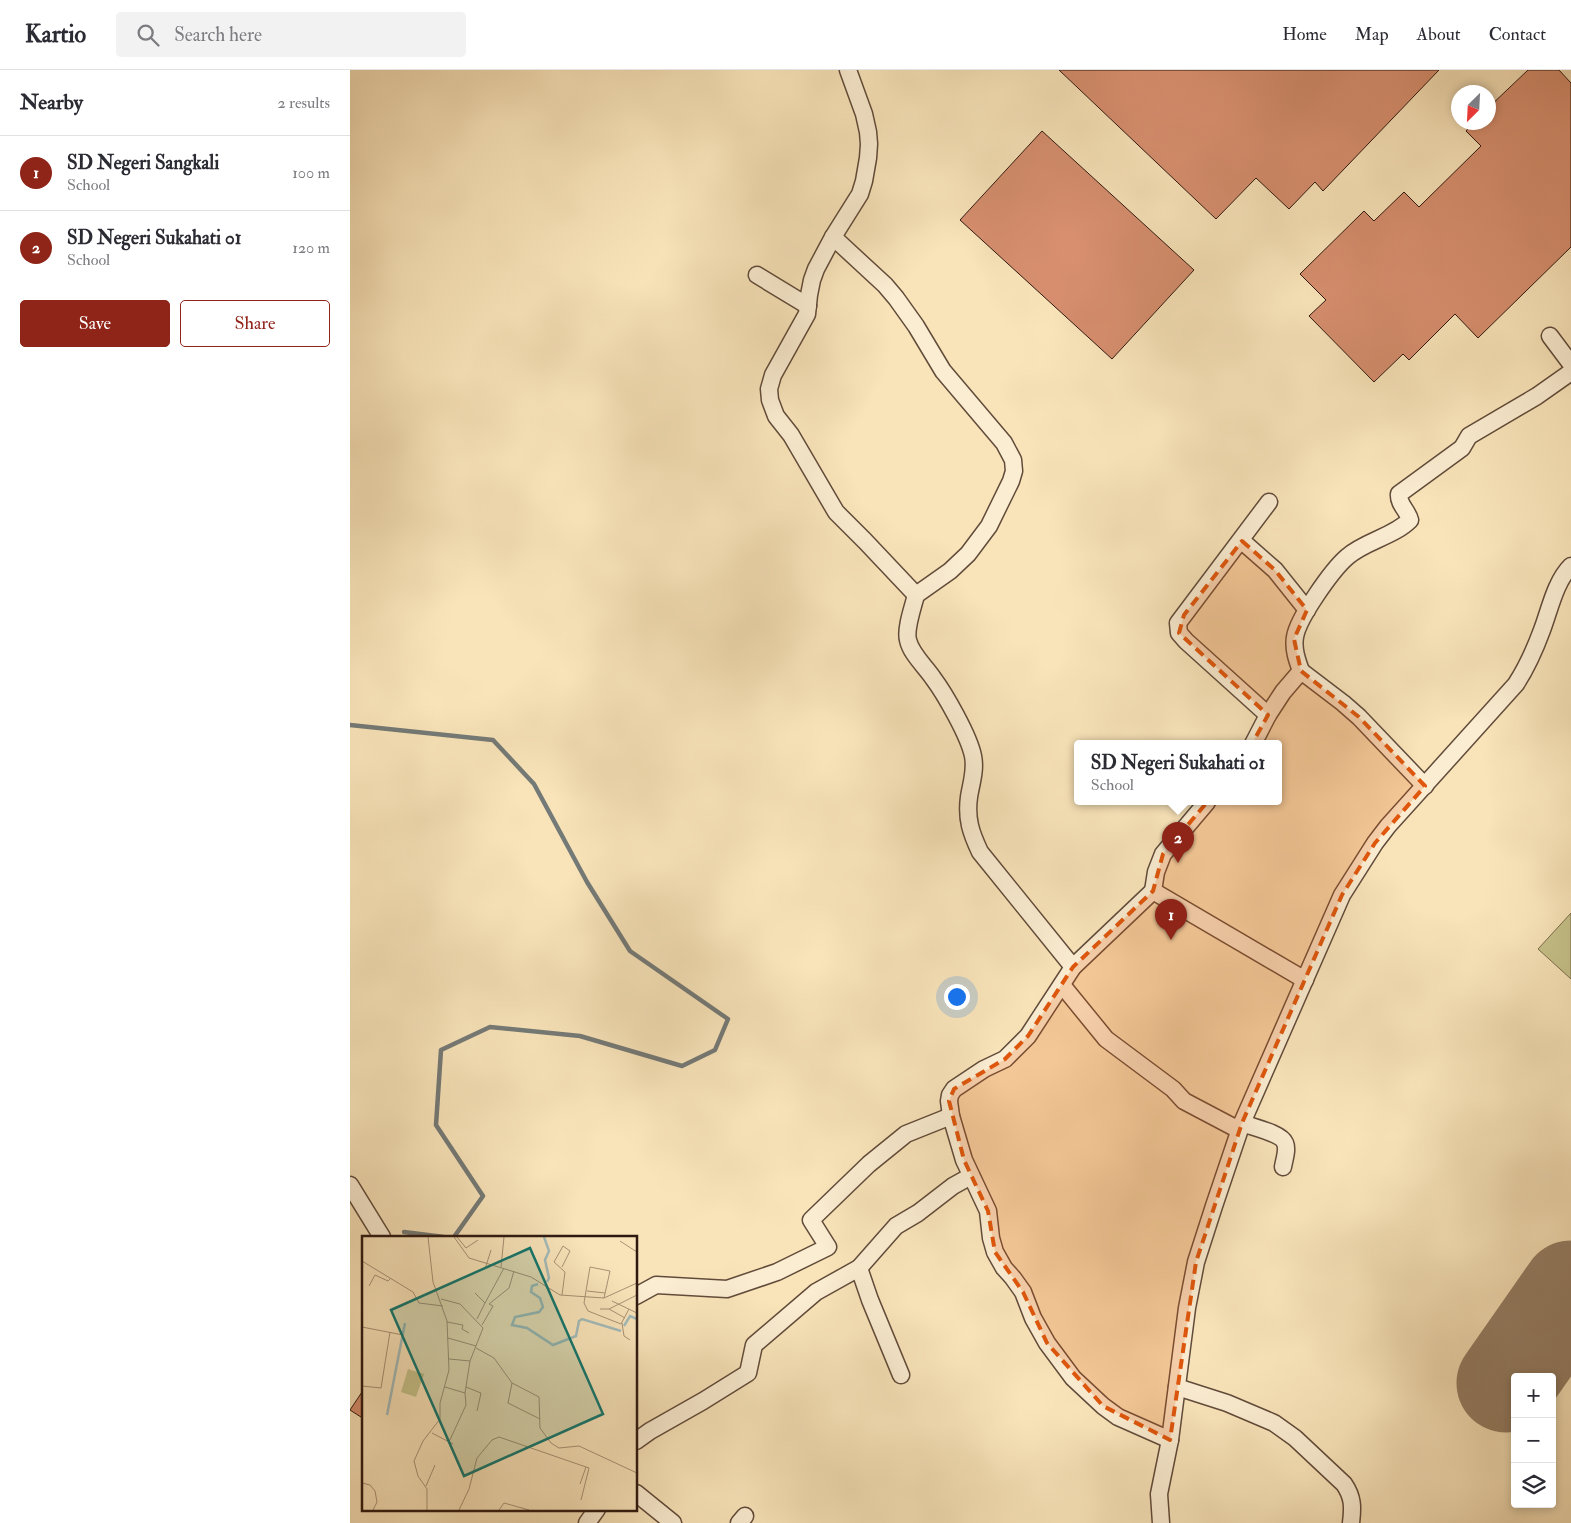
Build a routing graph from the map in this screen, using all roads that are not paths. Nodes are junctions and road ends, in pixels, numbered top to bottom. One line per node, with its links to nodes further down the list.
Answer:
1 (848, 70): 2 (street)
2 (833, 237): 4 (street); 11 (street)
3 (757, 276): 4 (street)
4 (808, 306): 11 (street)
5 (1550, 336): 6 (street)
6 (1571, 364)
7 (1571, 372): 12 (street)
8 (1269, 502): 9 (street)
9 (1242, 540): 12 (street); 14 (street)
10 (1571, 566): 16 (street)
11 (916, 595): 19 (street)
12 (1308, 610): 13 (street)
13 (1301, 671): 14 (street); 16 (street)
14 (1268, 715): 15 (street)
15 (1255, 740)
16 (1425, 786): 20 (street)
17 (1200, 805): 18 (street)
18 (1153, 891): 19 (street); 20 (street)
19 (1073, 967): 21 (street)
20 (1305, 980): 23 (street)
21 (1062, 985): 22 (street); 23 (street)
22 (951, 1116): 25 (street); 29 (street)
23 (1241, 1127): 24 (street); 31 (street)
24 (1283, 1167)
25 (971, 1176): 28 (street); 33 (street)
26 (350, 1185): 27 (street)
27 (381, 1236)
28 (859, 1268): 30 (street); 32 (street)
29 (638, 1295)
30 (901, 1376)
31 (1177, 1387): 33 (street); 39 (street)
32 (638, 1440)
33 (1170, 1440): 38 (street)
34 (638, 1495): 37 (street)
35 (596, 1510): 36 (street)
36 (587, 1523)
37 (673, 1523)
38 (1161, 1523)
39 (1351, 1523)

